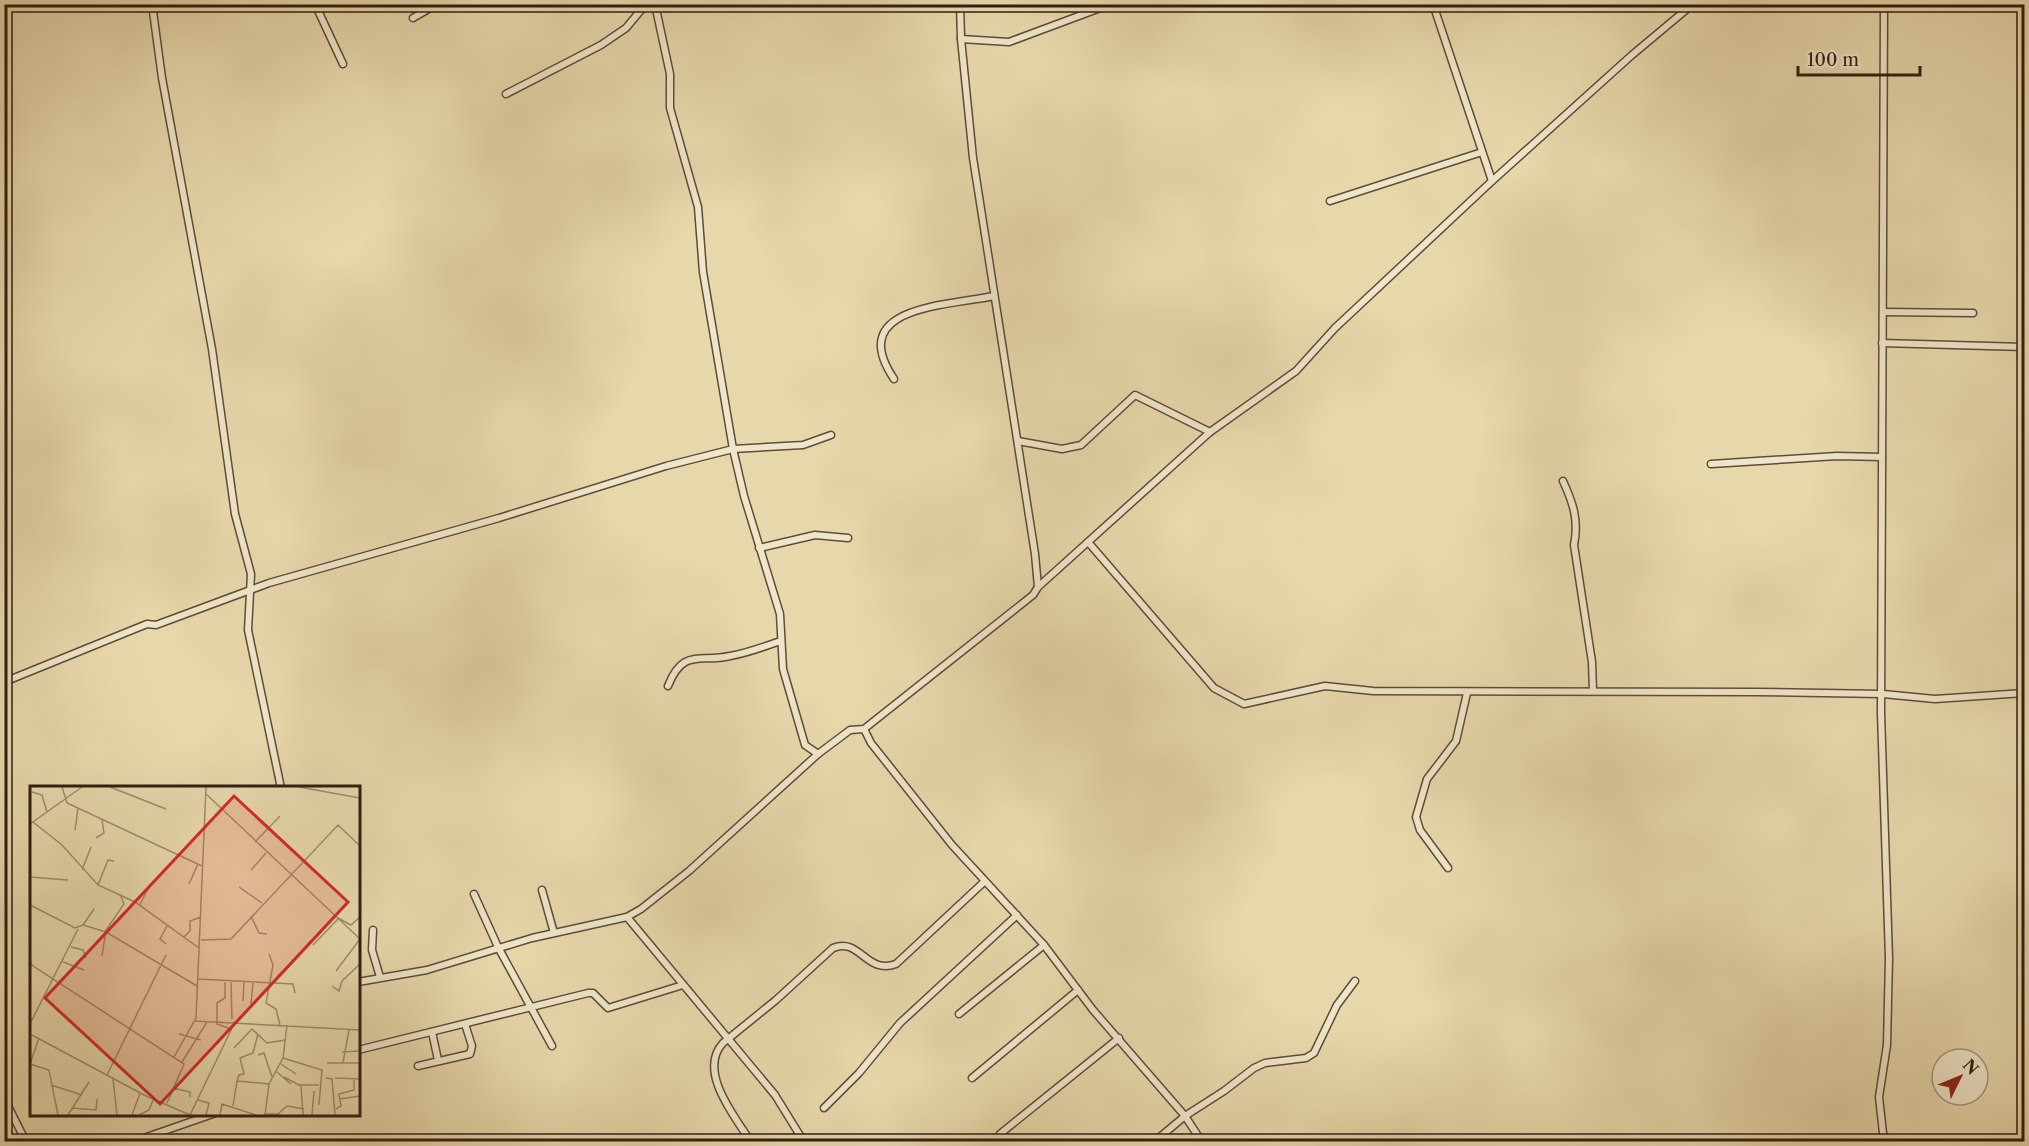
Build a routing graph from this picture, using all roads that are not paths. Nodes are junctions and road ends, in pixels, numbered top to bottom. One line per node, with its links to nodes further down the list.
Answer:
1 (152, 4): 35 (street)
2 (315, 4): 13 (street)
3 (437, 4): 11 (street)
4 (646, 4): 14 (street)
5 (655, 4): 27 (street)
6 (960, 4): 12 (street)
7 (1111, 4): 12 (street)
8 (1433, 4): 15 (street)
9 (1693, 4): 16 (street)
10 (1884, 4): 19 (street)
11 (413, 18)
12 (961, 39): 18 (street)
13 (343, 64)
14 (506, 94)
15 (1482, 152): 16 (street); 17 (street)
16 (1492, 180): 24 (street)
17 (1330, 201)
18 (994, 296): 23 (street); 26 (street)
19 (1883, 312): 20 (street); 21 (street)
20 (1973, 313)
21 (1882, 343): 22 (street); 28 (street)
22 (2025, 347)
23 (894, 380)
24 (1210, 432): 26 (street); 32 (street)
25 (831, 435): 27 (street)
26 (1018, 441): 34 (street)
27 (733, 449): 33 (street); 35 (street)
28 (1882, 457): 29 (street); 42 (street)
29 (1711, 464)
30 (1563, 481): 39 (street)
31 (848, 538): 33 (street)
32 (1088, 542): 34 (street); 40 (street)
33 (759, 548): 36 (street)
34 (1038, 587): 43 (street)
35 (250, 590): 37 (street); 45 (street)
36 (781, 641): 38 (street); 44 (street)
37 (4, 682)
38 (668, 686)
39 (1593, 691): 40 (street); 42 (street)
40 (1467, 693): 46 (street)
41 (2025, 693): 42 (street)
42 (1883, 694): 85 (street)
43 (864, 729): 44 (street); 47 (street)
44 (818, 754): 51 (street)
45 (282, 786)
46 (1448, 868)
47 (985, 881): 50 (street); 66 (street)
48 (542, 890): 53 (street)
49 (474, 894): 55 (street)
50 (1017, 915): 54 (street); 73 (street)
51 (627, 917): 53 (street); 59 (street)
52 (373, 930): 56 (street)
53 (554, 933): 55 (street)
54 (1044, 945): 60 (street); 62 (street)
55 (498, 947): 56 (street); 61 (street)
56 (380, 977): 58 (street)
57 (1354, 981): 75 (street)
58 (360, 982)
59 (683, 986): 61 (street); 66 (street)
60 (1078, 990): 65 (street); 71 (street)
61 (532, 1007): 63 (street); 67 (street)
62 (959, 1014)
63 (465, 1024): 64 (street); 69 (street)
64 (432, 1032): 68 (street); 69 (street)
65 (1119, 1038): 75 (street); 77 (street)
66 (729, 1040): 78 (street); 82 (street)
67 (552, 1046)
68 (360, 1050)
69 (438, 1060): 70 (street)
70 (418, 1066)
71 (972, 1078)
72 (4, 1098): 79 (street)
73 (824, 1108)
74 (207, 1116): 76 (street)
75 (1185, 1116): 83 (street); 84 (street)
76 (152, 1134): 80 (street); 81 (street)
77 (1000, 1134)
78 (802, 1141)
79 (26, 1142)
80 (132, 1142)
81 (152, 1142)
82 (751, 1142)
83 (1154, 1142)
84 (1202, 1142)
85 (1884, 1142)

